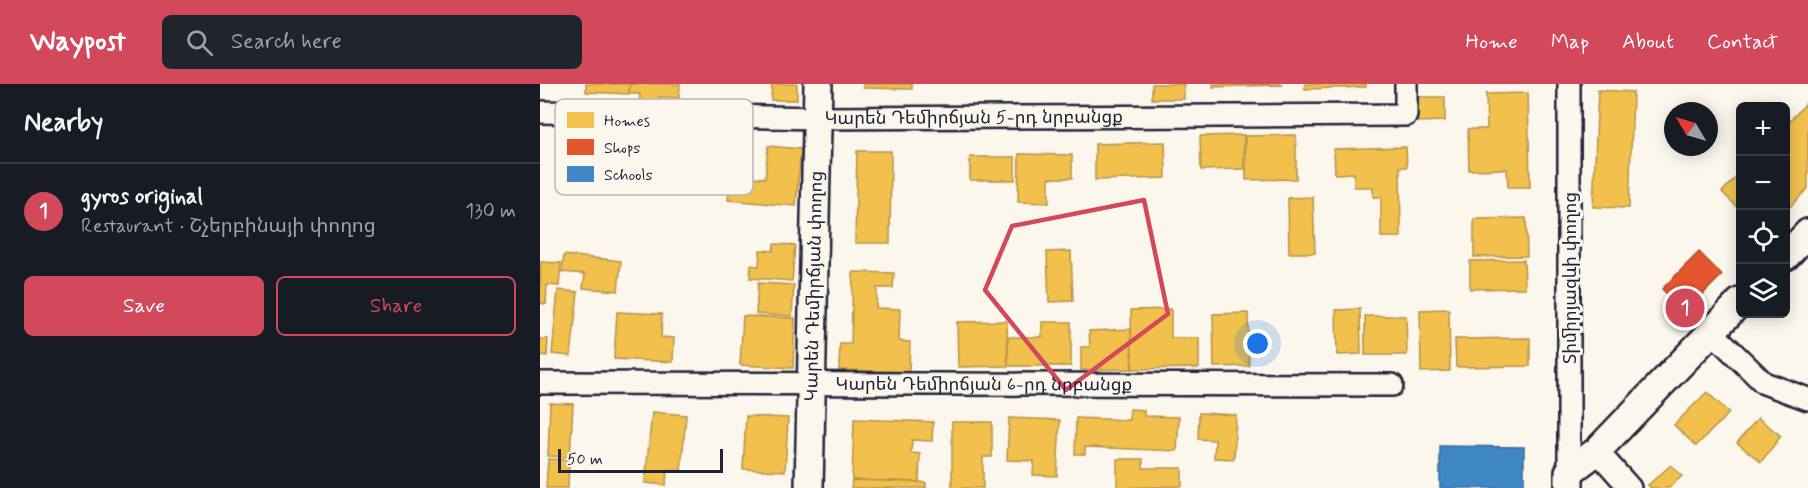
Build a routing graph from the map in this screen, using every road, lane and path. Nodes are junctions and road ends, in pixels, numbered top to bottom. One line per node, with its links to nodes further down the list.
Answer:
1 (818, 84): 7 (street, Կարեն Դեմիրճյան փողոց)
2 (1406, 84): 7 (street, Կարեն Դեմիրճյան 5-րդ նրբանցք)
3 (1569, 84): 17 (street, Տիմիրյազևի փողոց)
4 (540, 112): 5 (street, Կարեն Դեմիրճյան 5-րդ նրբանցք)
5 (555, 112)
6 (753, 117): 7 (street, Կարեն Դեմիրճյան 5-րդ նրբանցք)
7 (817, 118): 13 (street, Կարեն Դեմիրճյան փողոց)
8 (1808, 233): 9 (street)
9 (1790, 251)
10 (1736, 306): 11 (street)
11 (1712, 332): 15 (street); 16 (street)
12 (540, 383): 13 (street, Կարեն Դեմիրճյան 6-րդ նրբանցք)
13 (811, 384): 14 (street, Կարեն Դեմիրճյան 6-րդ նրբանցք); 18 (street, Կարեն Դեմիրճյան փողոց)
14 (1392, 385)
15 (1808, 399)
16 (1597, 451): 17 (street); 19 (street)
17 (1569, 480)
18 (808, 488)
19 (1630, 488)

